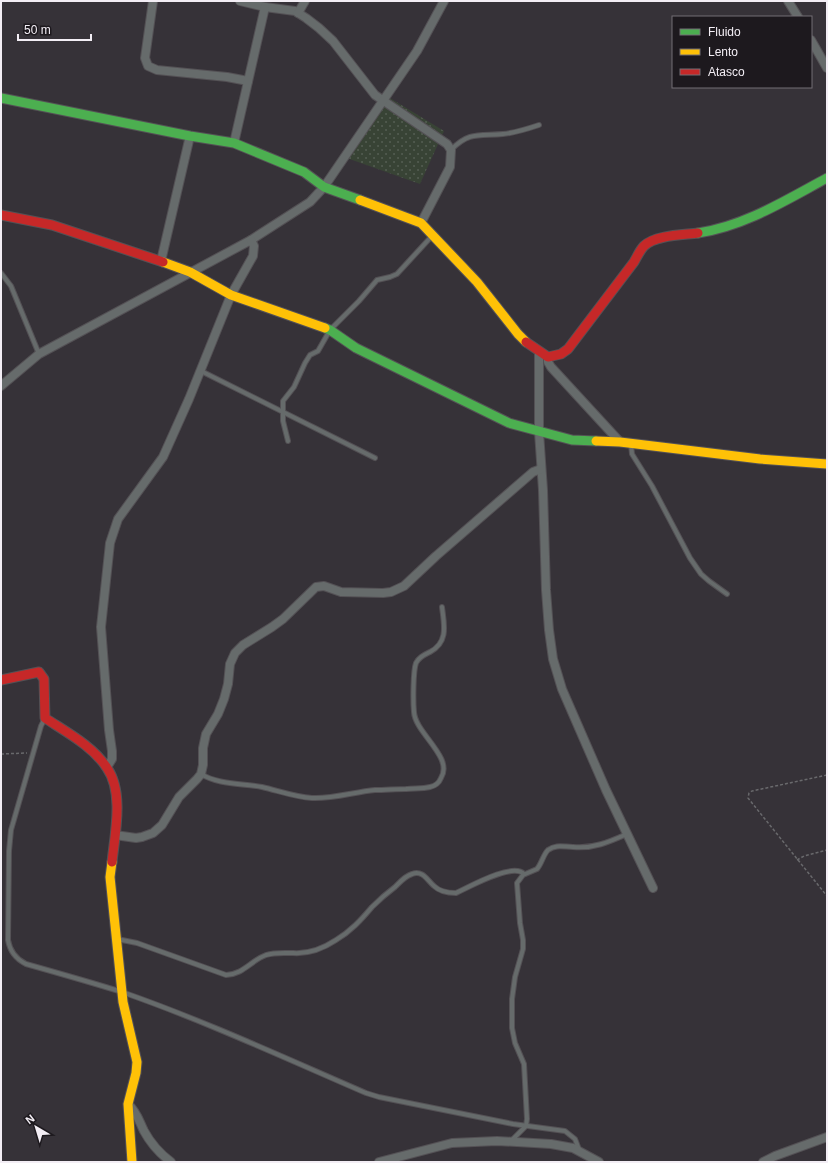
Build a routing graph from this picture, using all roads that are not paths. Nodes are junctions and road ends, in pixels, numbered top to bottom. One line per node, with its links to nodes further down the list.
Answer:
1 (153, 1): 11 (street)
2 (305, 1): 7 (street)
3 (444, 1): 13 (street)
4 (788, 1): 8 (street)
5 (245, 2): 6 (street)
6 (265, 7): 7 (street); 11 (street)
7 (298, 13): 13 (street)
8 (797, 16)
9 (812, 42): 10 (street)
10 (827, 68)
11 (248, 81): 16 (street)
12 (1, 98): 15 (street)
13 (382, 101): 17 (street); 19 (street)
14 (539, 124): 17 (lane)
15 (190, 136): 16 (street); 24 (street)
16 (234, 143): 19 (street)
17 (451, 150): 21 (street)
18 (827, 178): 31 (street)
19 (324, 187): 21 (street); 23 (street)
20 (1, 215): 24 (street)
21 (420, 223): 22 (street)
22 (433, 235): 28 (lane); 29 (street)
23 (251, 240): 25 (street); 27 (street)
24 (161, 261): 25 (street)
25 (190, 272): 27 (street); 30 (street)
26 (1, 273): 30 (lane)
27 (231, 295): 28 (street); 32 (street)
28 (330, 330): 34 (lane); 35 (street)
29 (540, 352): 31 (street); 35 (street)
30 (39, 354): 33 (street)
31 (548, 357): 37 (street)
32 (201, 371): 34 (lane); 46 (street)
33 (1, 386)
34 (283, 412): 36 (lane); 39 (lane)
35 (539, 432): 37 (street); 41 (street)
36 (288, 441)
37 (620, 442): 38 (street)
38 (631, 444): 40 (street); 42 (lane)
39 (375, 458)
40 (827, 464)
41 (541, 469): 47 (street); 49 (street)
42 (727, 594)
43 (442, 607): 47 (lane)
44 (1, 680): 45 (street)
45 (45, 718): 46 (street); 53 (lane)
46 (108, 767): 48 (street)
47 (201, 774): 48 (street)
48 (115, 834): 52 (street)
49 (628, 834): 50 (lane); 51 (street)
50 (524, 874): 52 (lane); 55 (lane)
51 (653, 888)
52 (117, 939): 53 (street)
53 (122, 992): 54 (street); 55 (lane)
54 (128, 1104): 59 (street); 60 (street)
55 (526, 1126): 57 (lane); 58 (lane)
56 (827, 1137): 63 (street)
57 (511, 1142): 58 (street); 61 (street)
58 (580, 1152): 62 (street)
59 (132, 1162)
60 (171, 1162)
61 (379, 1162)
62 (599, 1162)
63 (762, 1162)

